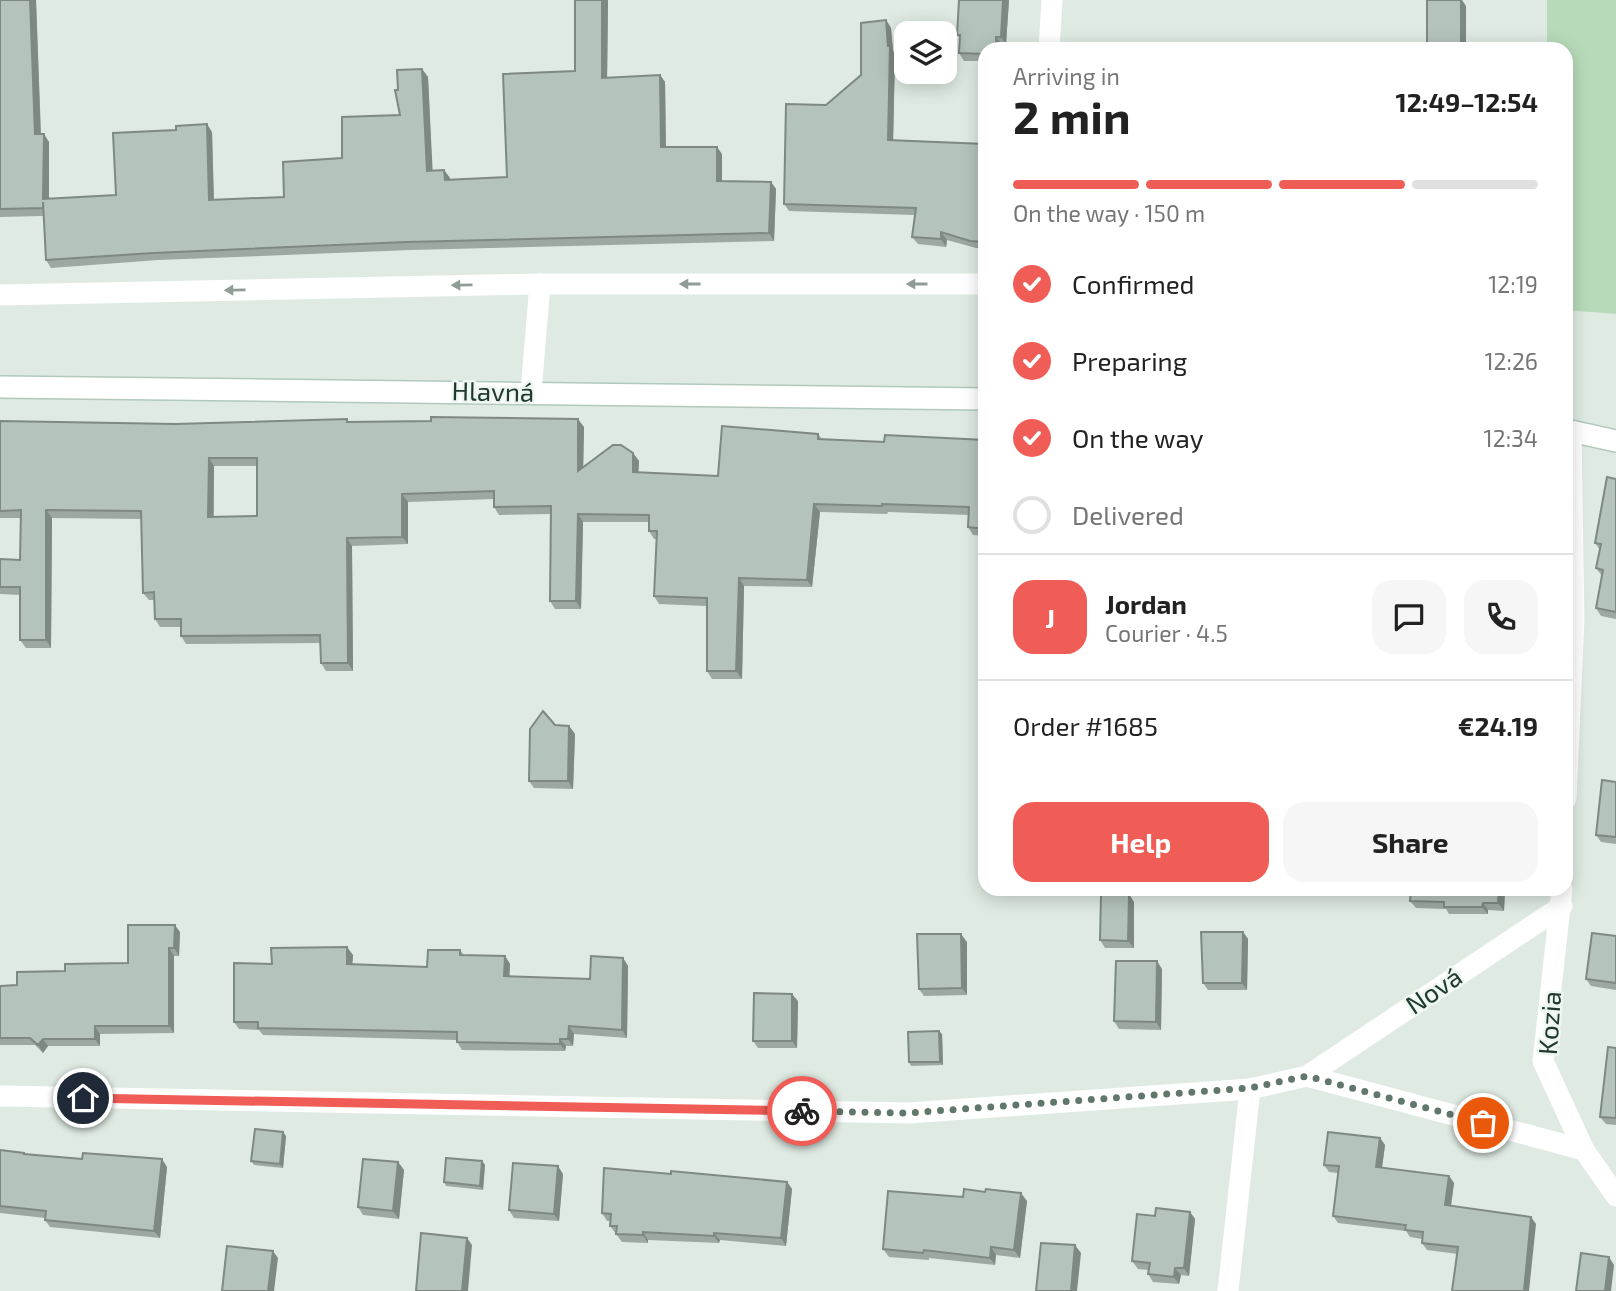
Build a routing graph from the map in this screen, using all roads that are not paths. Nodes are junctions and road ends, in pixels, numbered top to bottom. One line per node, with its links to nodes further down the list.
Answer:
1 (1052, 0): 2 (street)
2 (1049, 42)
3 (540, 284): 4 (street, one-way to 3); 5 (street, one-way to 5); 7 (street)
4 (978, 284)
5 (0, 295)
6 (0, 387): 7 (street, Hlavná)
7 (531, 393): 8 (street, Hlavná)
8 (978, 399)
9 (1573, 432): 10 (street)
10 (1616, 441)
11 (1573, 581): 12 (street)
12 (1573, 642)
13 (1562, 897): 14 (street, Nová); 17 (street, Kozia)
14 (1307, 1076): 15 (street, Nová); 17 (street, Nová)
15 (1250, 1088): 16 (street, Nová); 19 (street)
16 (0, 1096)
17 (1584, 1150): 18 (street, Kozia)
18 (1616, 1196)
19 (1228, 1291)

